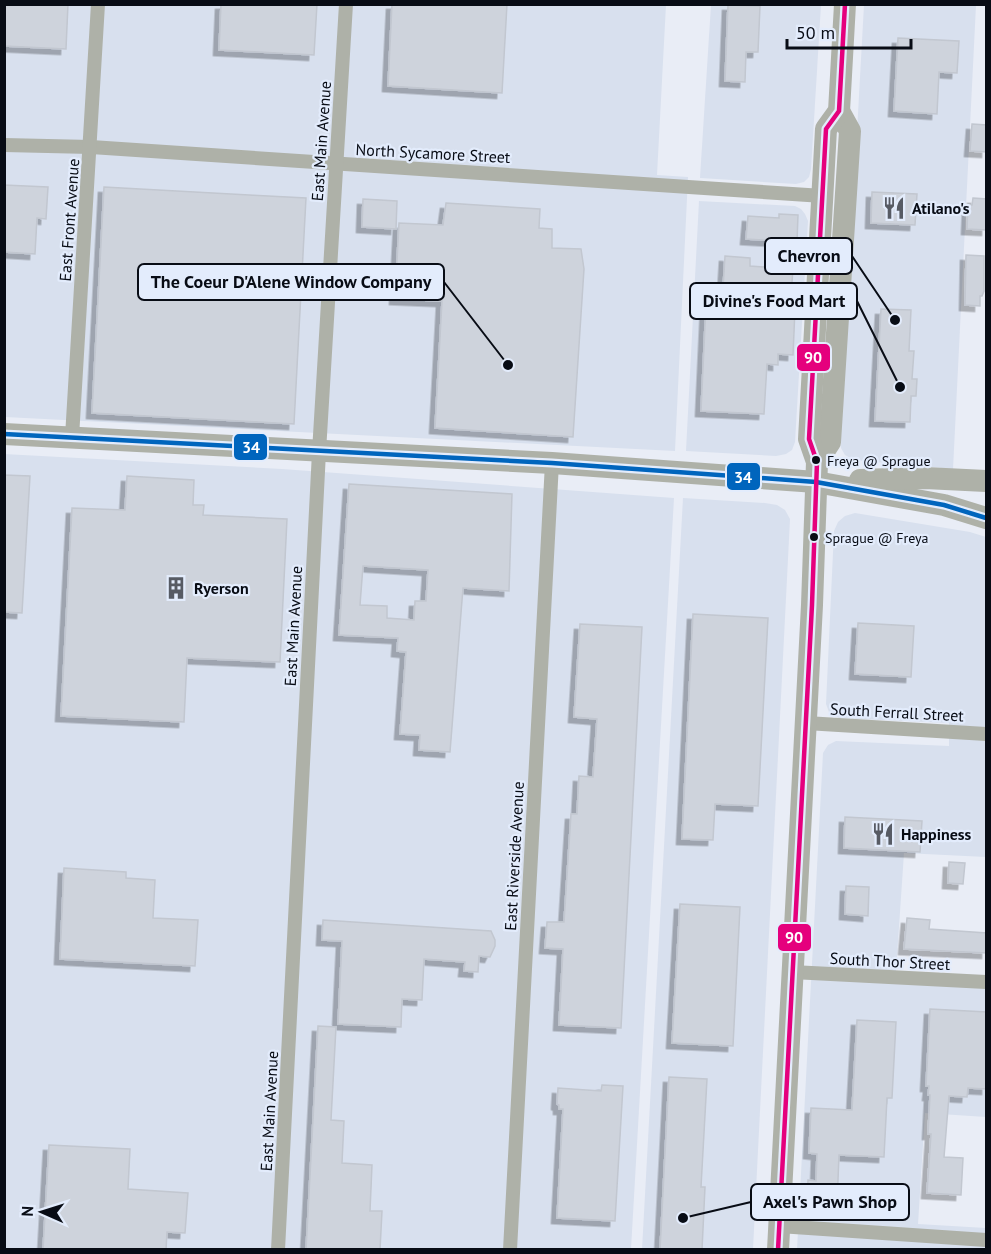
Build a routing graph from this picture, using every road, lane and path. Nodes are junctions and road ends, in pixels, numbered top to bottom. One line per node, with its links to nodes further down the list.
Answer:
1 (98, 4): 6 (street, East Front Avenue)
2 (346, 4): 7 (street, East Main Avenue)
3 (845, 4): 4 (main road)
4 (839, 111): 8 (main road); 13 (main road)
5 (4, 145): 6 (street, North Sycamore Street)
6 (91, 147): 7 (street, North Sycamore Street); 10 (street, East Front Avenue)
7 (335, 163): 8 (street, North Sycamore Street); 11 (street, East Main Avenue)
8 (822, 196): 13 (main road)
9 (4, 434): 10 (main road)
10 (72, 437): 11 (main road)
11 (319, 452): 12 (main road); 22 (street, East Main Avenue)
12 (552, 463): 13 (main road); 23 (street, East Riverside Avenue)
13 (817, 472): 14 (main road); 15 (main road); 16 (main road)
14 (987, 481)
15 (987, 518)
16 (806, 723): 17 (street, South Ferrall Street); 18 (main road)
17 (987, 734)
18 (792, 972): 19 (street, South Thor Street); 20 (main road)
19 (987, 982)
20 (779, 1226): 21 (street); 24 (main road)
21 (987, 1240)
22 (279, 1250)
23 (510, 1250)
24 (778, 1250)

